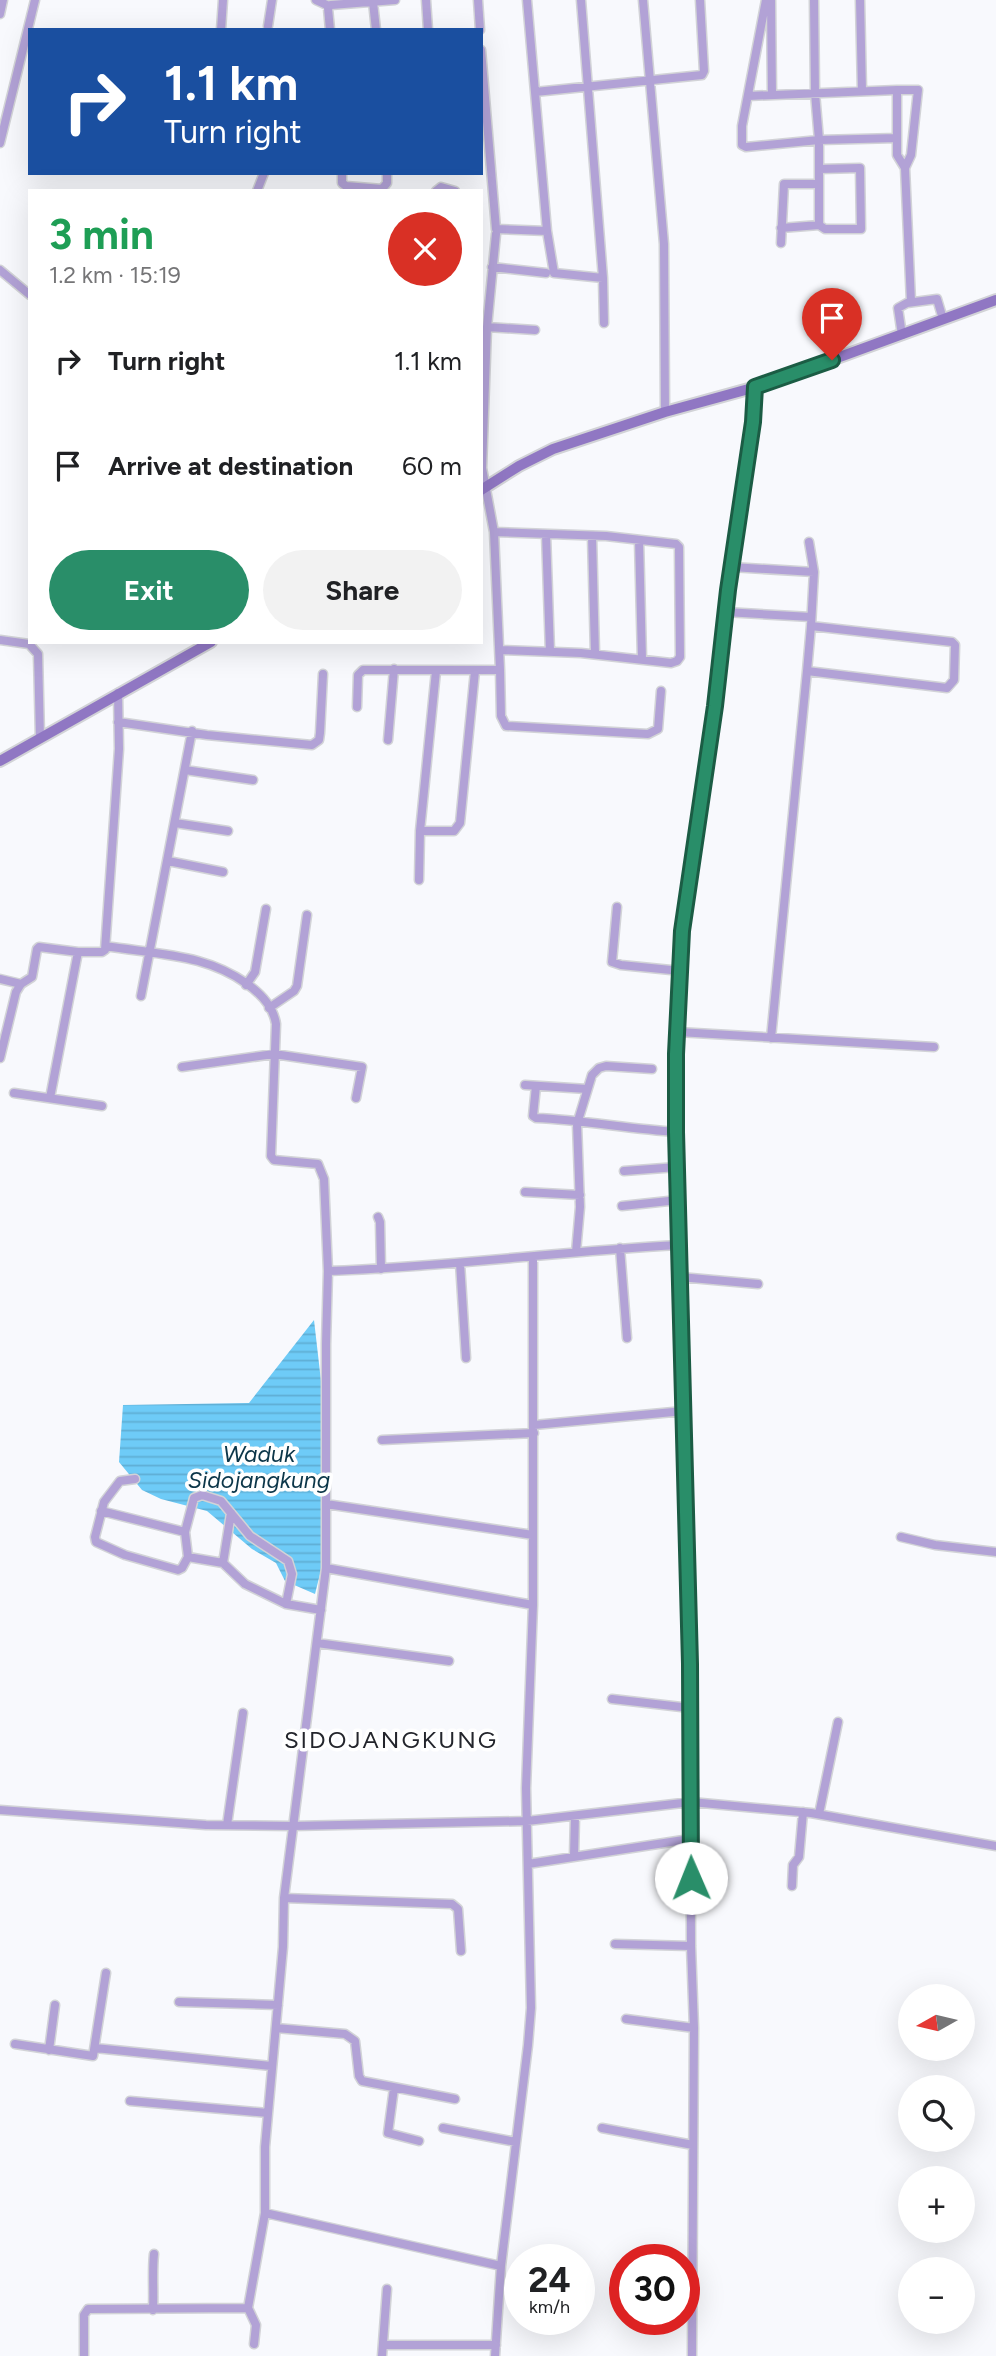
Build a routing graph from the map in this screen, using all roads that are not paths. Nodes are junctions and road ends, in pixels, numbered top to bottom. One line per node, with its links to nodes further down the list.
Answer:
1 (3, 0): 18 (street)
2 (35, 0): 20 (street)
3 (223, 0): 21 (street)
4 (272, 0): 19 (street)
5 (316, 0): 17 (street)
6 (395, 0): 16 (street)
7 (426, 0): 24 (street)
8 (478, 0): 25 (street)
9 (527, 0): 31 (street)
10 (581, 0): 28 (street)
11 (643, 0): 27 (street)
12 (700, 0): 27 (street)
13 (769, 0): 33 (street); 34 (street)
14 (814, 0): 32 (street)
15 (860, 0): 30 (street)
16 (373, 2): 17 (street); 23 (street)
17 (333, 4): 22 (street)
18 (0, 14)
19 (268, 26)
20 (28, 28)
21 (221, 28)
22 (330, 28)
23 (376, 28)
24 (428, 28)
25 (480, 28)
26 (28, 29): 38 (street)
27 (649, 82): 28 (street); 65 (street)
28 (588, 88): 31 (street); 54 (street)
29 (897, 90): 30 (street); 36 (street); 40 (street)
30 (862, 91): 32 (street)
31 (535, 92): 47 (street)
32 (815, 93): 33 (street); 37 (street)
33 (772, 95): 34 (street)
34 (748, 96): 37 (street)
35 (483, 102): 39 (street)
36 (897, 138): 37 (street); 40 (street)
37 (819, 140): 41 (street)
38 (0, 143)
39 (485, 153): 47 (street)
40 (905, 168): 57 (street)
41 (819, 169): 43 (street); 45 (street)
42 (342, 175): 44 (street)
43 (819, 184): 45 (street); 46 (street)
44 (382, 189)
45 (820, 225): 46 (street)
46 (781, 228): 49 (street)
47 (547, 231): 54 (street)
48 (496, 234): 51 (street)
49 (780, 243)
50 (483, 267): 51 (street)
51 (491, 269): 53 (street); 60 (street)
52 (0, 270): 55 (street)
53 (546, 273)
54 (603, 278): 59 (street)
55 (28, 294)
56 (996, 300): 58 (main road)
57 (911, 302): 58 (street); 62 (street)
58 (943, 320): 62 (main road)
59 (604, 323)
60 (487, 327): 61 (street); 64 (street)
61 (535, 330)
62 (902, 335): 63 (main road)
63 (755, 387): 65 (main road); 72 (street)
64 (483, 397)
65 (665, 412): 66 (main road)
66 (483, 489): 67 (street)
67 (494, 532): 68 (street); 80 (street)
68 (546, 534): 69 (street); 81 (street)
69 (592, 536): 70 (street); 82 (street)
70 (639, 540): 83 (street); 83 (street)
71 (809, 542): 73 (street)
72 (731, 567): 73 (street); 74 (street)
73 (814, 572): 75 (street)
74 (725, 612): 75 (street); 112 (street)
75 (811, 622): 88 (street); 88 (street)
76 (0, 640): 77 (street)
77 (28, 643)
78 (30, 644): 95 (street)
79 (207, 644): 91 (main road)
80 (500, 650): 81 (street); 85 (street)
81 (550, 652): 82 (street)
82 (595, 654): 83 (street)
83 (642, 659)
84 (394, 669): 86 (street); 92 (street); 96 (street)
85 (500, 670): 87 (street); 90 (street)
86 (436, 671): 87 (street); 102 (street)
87 (475, 671): 102 (street)
88 (807, 671): 120 (street)
89 (323, 674): 94 (street)
90 (661, 691)
91 (118, 693): 93 (street); 95 (main road)
92 (357, 707)
93 (118, 722): 94 (street); 109 (street)
94 (192, 731): 98 (street)
95 (40, 738): 97 (main road)
96 (388, 740)
97 (0, 761)
98 (185, 770): 99 (street); 100 (street)
99 (253, 780)
100 (176, 823): 101 (street); 103 (street)
101 (228, 831)
102 (420, 831): 105 (street)
103 (168, 861): 104 (street); 111 (street)
104 (223, 872)
105 (419, 880)
106 (617, 907): 112 (street)
107 (266, 909): 115 (street)
108 (307, 915): 117 (street)
109 (106, 946): 110 (street); 111 (street)
110 (78, 952): 114 (street); 130 (street)
111 (150, 954): 115 (street); 116 (street)
112 (681, 971): 118 (street)
113 (0, 979): 114 (street)
114 (21, 984): 119 (street)
115 (246, 985): 117 (street)
116 (141, 996)
117 (269, 1008): 122 (street)
118 (678, 1032): 120 (street); 134 (street)
119 (3, 1034): 123 (street)
120 (771, 1038): 121 (street)
121 (934, 1047)
122 (274, 1054): 124 (street); 131 (street); 148 (street)
123 (0, 1058)
124 (182, 1067)
125 (652, 1069): 128 (street)
126 (525, 1085): 127 (street)
127 (536, 1086): 128 (street); 133 (street)
128 (587, 1089): 133 (street)
129 (14, 1093): 130 (street)
130 (50, 1098): 132 (street)
131 (356, 1098)
132 (102, 1106)
133 (578, 1120): 134 (street); 138 (street)
134 (676, 1132): 135 (street)
135 (677, 1167): 136 (street); 139 (street)
136 (624, 1171)
137 (525, 1192): 138 (street)
138 (580, 1195): 144 (street)
139 (678, 1200): 140 (street); 142 (street)
140 (622, 1206)
141 (377, 1217): 147 (street)
142 (679, 1245): 143 (street); 149 (street)
143 (620, 1248): 144 (street); 151 (street)
144 (576, 1252): 145 (street)
145 (533, 1257): 146 (street); 154 (street)
146 (460, 1263): 147 (street); 152 (street)
147 (381, 1269): 148 (street)
148 (328, 1271): 157 (street)
149 (680, 1277): 150 (street); 153 (street)
150 (758, 1284)
151 (627, 1338)
152 (466, 1358)
153 (684, 1411): 154 (street); 173 (street)
154 (534, 1429): 155 (street); 161 (street)
155 (382, 1440)
156 (135, 1479): 158 (street)
157 (326, 1504): 161 (street); 166 (street)
158 (101, 1511): 160 (street); 164 (street)
159 (231, 1513): 160 (street); 165 (street); 167 (street)
160 (185, 1532): 164 (street)
161 (533, 1535): 168 (street)
162 (901, 1537): 163 (street)
163 (996, 1552)
164 (188, 1557): 165 (street)
165 (223, 1563): 167 (street)
166 (326, 1568): 168 (street); 169 (street)
167 (286, 1604): 169 (street)
168 (533, 1605): 181 (street)
169 (321, 1610): 170 (street)
170 (317, 1643): 171 (street); 183 (street)
171 (449, 1661)
172 (612, 1699): 173 (street)
173 (690, 1708): 176 (street)
174 (243, 1713): 182 (street)
175 (838, 1722): 179 (street)
176 (691, 1802): 178 (street); 180 (street); 184 (street)
177 (0, 1810): 182 (street)
178 (803, 1812): 179 (street); 188 (street)
179 (819, 1814): 185 (street)
180 (575, 1816): 181 (street); 186 (street)
181 (527, 1821): 183 (street); 187 (street)
182 (227, 1825): 183 (street)
183 (293, 1826): 189 (street)
184 (690, 1839): 186 (street); 191 (street)
185 (996, 1846)
186 (574, 1856): 187 (street)
187 (527, 1864): 211 (street)
188 (792, 1886)
189 (284, 1898): 192 (street); 196 (street)
190 (615, 1944): 191 (street)
191 (691, 1946): 199 (street)
192 (461, 1951)
193 (106, 1973): 201 (street)
194 (179, 2002): 196 (street)
195 (55, 2005): 202 (street)
196 (278, 2005): 198 (street)
197 (626, 2019): 199 (street)
198 (276, 2028): 203 (street); 204 (street)
199 (694, 2028): 212 (street)
200 (15, 2045): 202 (street)
201 (95, 2048): 202 (street); 203 (street)
202 (48, 2050)
203 (271, 2066): 207 (street)
204 (394, 2088): 205 (street); 210 (street)
205 (456, 2099)
206 (130, 2101): 207 (street)
207 (268, 2113): 213 (street)
208 (443, 2128): 211 (street)
209 (602, 2128): 212 (street)
210 (419, 2141)
211 (516, 2142): 215 (street)
212 (693, 2145): 225 (street)
213 (265, 2213): 215 (street); 217 (street)
214 (155, 2254): 218 (street)
215 (501, 2266): 221 (street)
216 (387, 2289): 220 (street)
217 (248, 2308): 218 (street); 219 (street)
218 (153, 2310): 222 (street)
219 (254, 2344)
220 (383, 2345): 221 (street); 223 (street)
221 (495, 2345): 224 (street)
222 (84, 2356)
223 (382, 2356)
224 (495, 2356)
225 (692, 2356)

